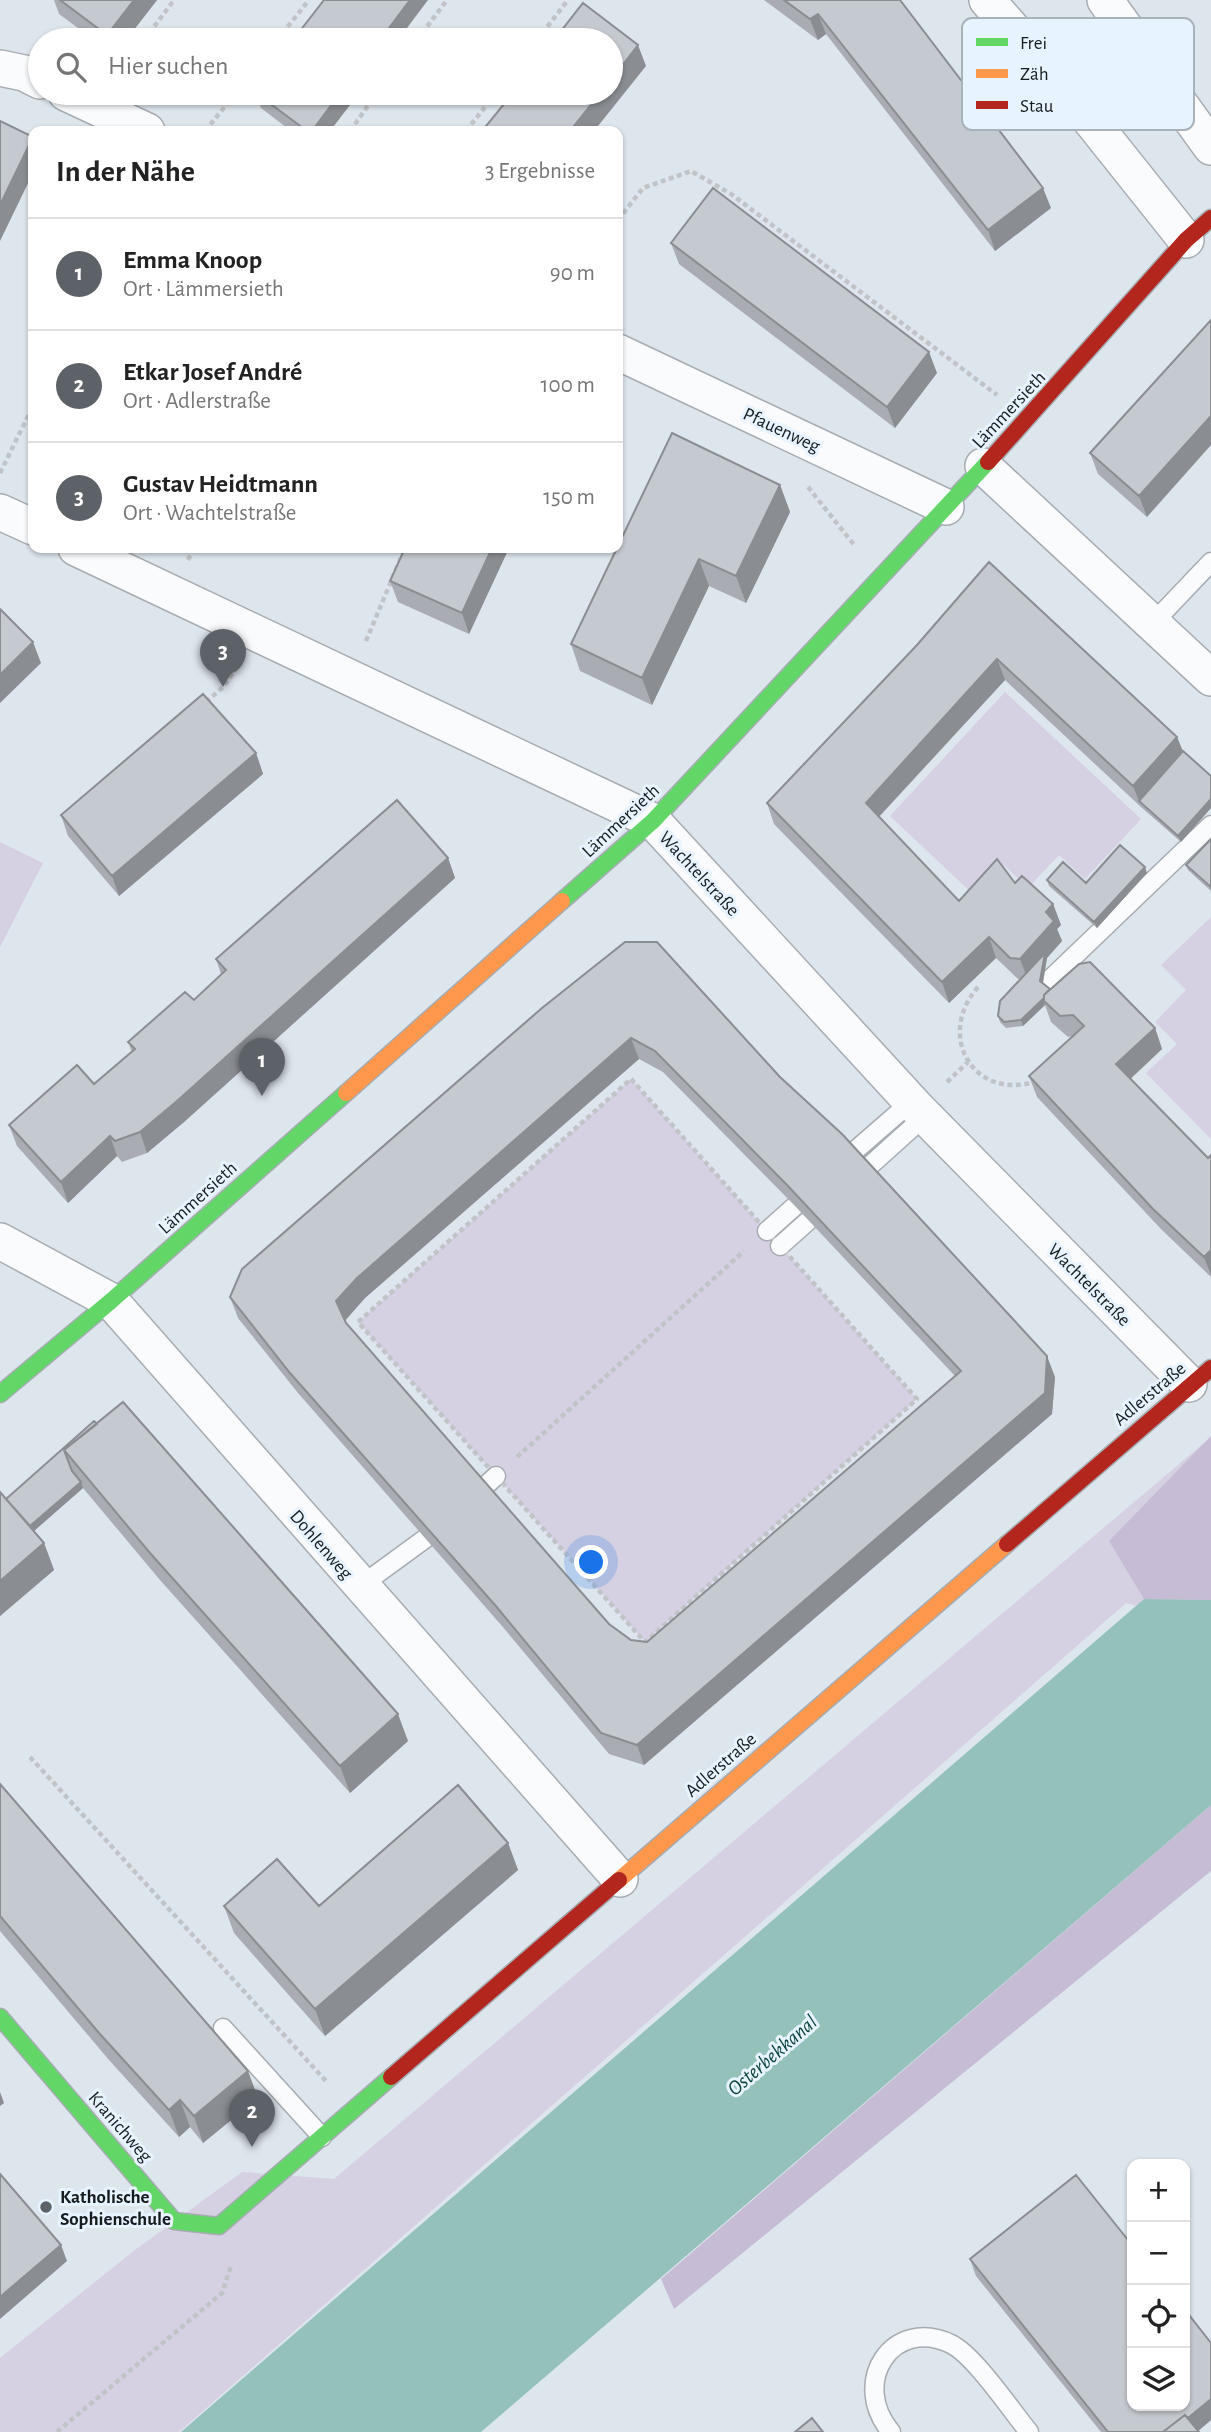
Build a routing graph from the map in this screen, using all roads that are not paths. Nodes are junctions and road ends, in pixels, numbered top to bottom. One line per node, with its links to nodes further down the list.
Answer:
1 (987, 0): 3 (street)
2 (1105, 0): 4 (street)
3 (1003, 18)
4 (1118, 18)
5 (0, 68): 6 (street)
6 (28, 75)
7 (92, 105): 9 (street)
8 (1194, 123): 11 (street)
9 (136, 126)
10 (1104, 130): 12 (street)
11 (1211, 147)
12 (1199, 229): 14 (street, Lämmersieth)
13 (623, 354): 15 (street, Pfauenweg)
14 (983, 466): 15 (street, Lämmersieth); 20 (street)
15 (946, 506): 22 (street, Lämmersieth)
16 (0, 512): 17 (street)
17 (28, 525)
18 (87, 553): 22 (street, Wachtelstraße)
19 (1211, 562): 20 (lane)
20 (1153, 624): 21 (street)
21 (1211, 678)
22 (653, 821): 25 (street, Wachtelstraße); 33 (street, Lämmersieth)
23 (1211, 825): 24 (lane)
24 (1042, 987)
25 (918, 1109): 26 (lane); 27 (lane); 34 (street, Wachtelstraße)
26 (850, 1155)
27 (864, 1171)
28 (795, 1206): 30 (lane)
29 (808, 1221): 32 (lane)
30 (762, 1236)
31 (0, 1241): 33 (street, Dohlenweg)
32 (780, 1246)
33 (111, 1301): 35 (street, Lämmersieth); 37 (street, Dohlenweg)
34 (1200, 1376): 38 (street, Adlerstraße)
35 (0, 1394)
36 (426, 1538): 37 (lane)
37 (359, 1587): 38 (street, Dohlenweg)
38 (620, 1879): 41 (street, Adlerstraße)
39 (0, 2017): 42 (street, Kranichweg)
40 (223, 2028): 41 (lane)
41 (321, 2137): 42 (street, Adlerstraße)
42 (257, 2192)
43 (891, 2432): 44 (lane)
44 (1029, 2432)

